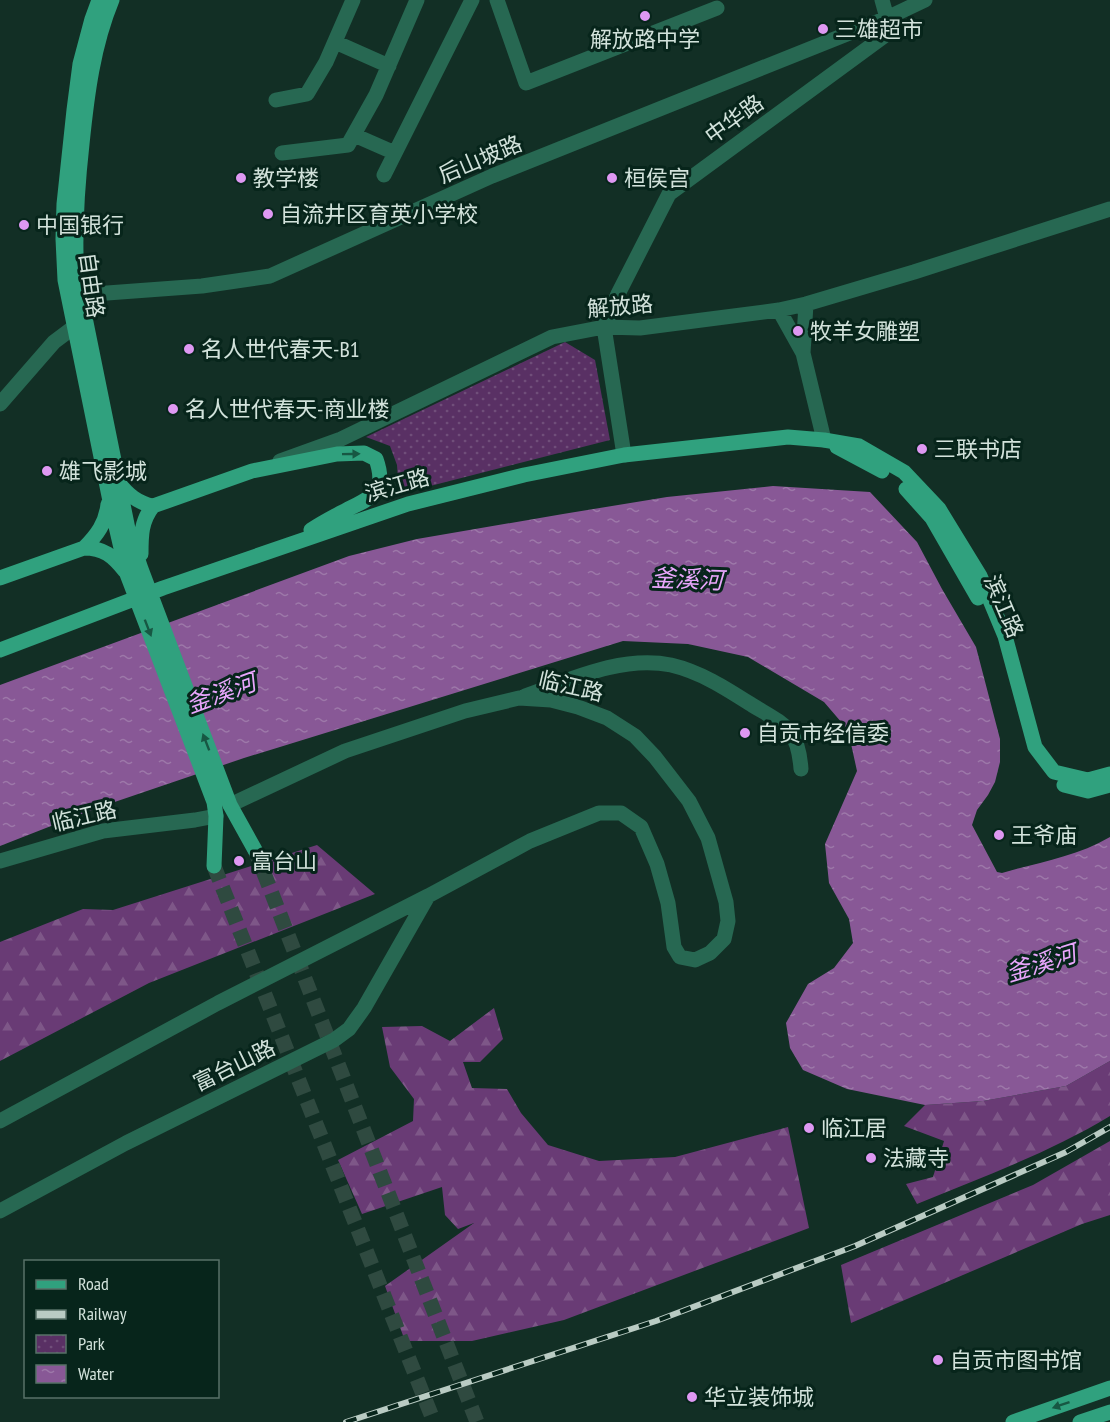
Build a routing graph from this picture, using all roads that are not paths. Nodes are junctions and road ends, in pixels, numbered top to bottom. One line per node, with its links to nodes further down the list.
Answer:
1 (99, 0): 22 (main road, 自由路)
2 (112, 0): 19 (main road, 自由路)
3 (353, 0): 11 (street)
4 (417, 0): 12 (street)
5 (472, 0): 16 (street)
6 (497, 0): 9 (street)
7 (882, 0): 10 (street)
8 (926, 0): 10 (street, 后山坡路)
9 (717, 8)
10 (887, 18): 19 (street, 后山坡路); 23 (street, 中华路)
11 (335, 42): 12 (street); 13 (street)
12 (389, 66): 14 (street)
13 (276, 100)
14 (354, 135): 15 (street); 16 (street)
15 (282, 153)
16 (395, 153): 17 (street)
17 (384, 175)
18 (1110, 209): 20 (street, 解放路)
19 (80, 295): 29 (main road, 自由路)
20 (806, 304): 21 (street, 解放路); 24 (street)
21 (779, 310): 23 (street, 解放路); 24 (street)
22 (74, 327): 25 (street); 30 (main road, 自由路)
23 (604, 327): 27 (street); 28 (street, 解放路)
24 (803, 353): 26 (street)
25 (0, 404)
26 (824, 440): 27 (main road, 滨江路); 39 (main road, 滨江路); 40 (main road, 滨江路)
27 (624, 454): 32 (main road, 滨江路)
28 (252, 471): 31 (main road, 解放路); 32 (main road, one-way to 32)
29 (117, 481): 31 (main road); 34 (main road, 自由路)
30 (109, 496): 33 (main road); 34 (main road, 自由路)
31 (153, 506): 34 (main road)
32 (293, 542): 36 (main road, 滨江路)
33 (84, 548): 34 (main road); 35 (main road)
34 (134, 572): 41 (main road)
35 (0, 578)
36 (0, 650)
37 (519, 698): 38 (street); 41 (street, 临江路); 45 (street, 临江路)
38 (801, 769)
39 (1110, 774)
40 (1110, 785)
41 (222, 805): 42 (main road); 43 (street, 临江路); 44 (main road)
42 (255, 850)
43 (0, 861)
44 (214, 866)
45 (428, 896): 46 (street); 47 (street, 富台山路)
46 (0, 1121)
47 (0, 1211)
48 (1110, 1388): 50 (main road, one-way to 50)
49 (1110, 1412): 51 (main road)
50 (1020, 1421)
51 (1080, 1422)

